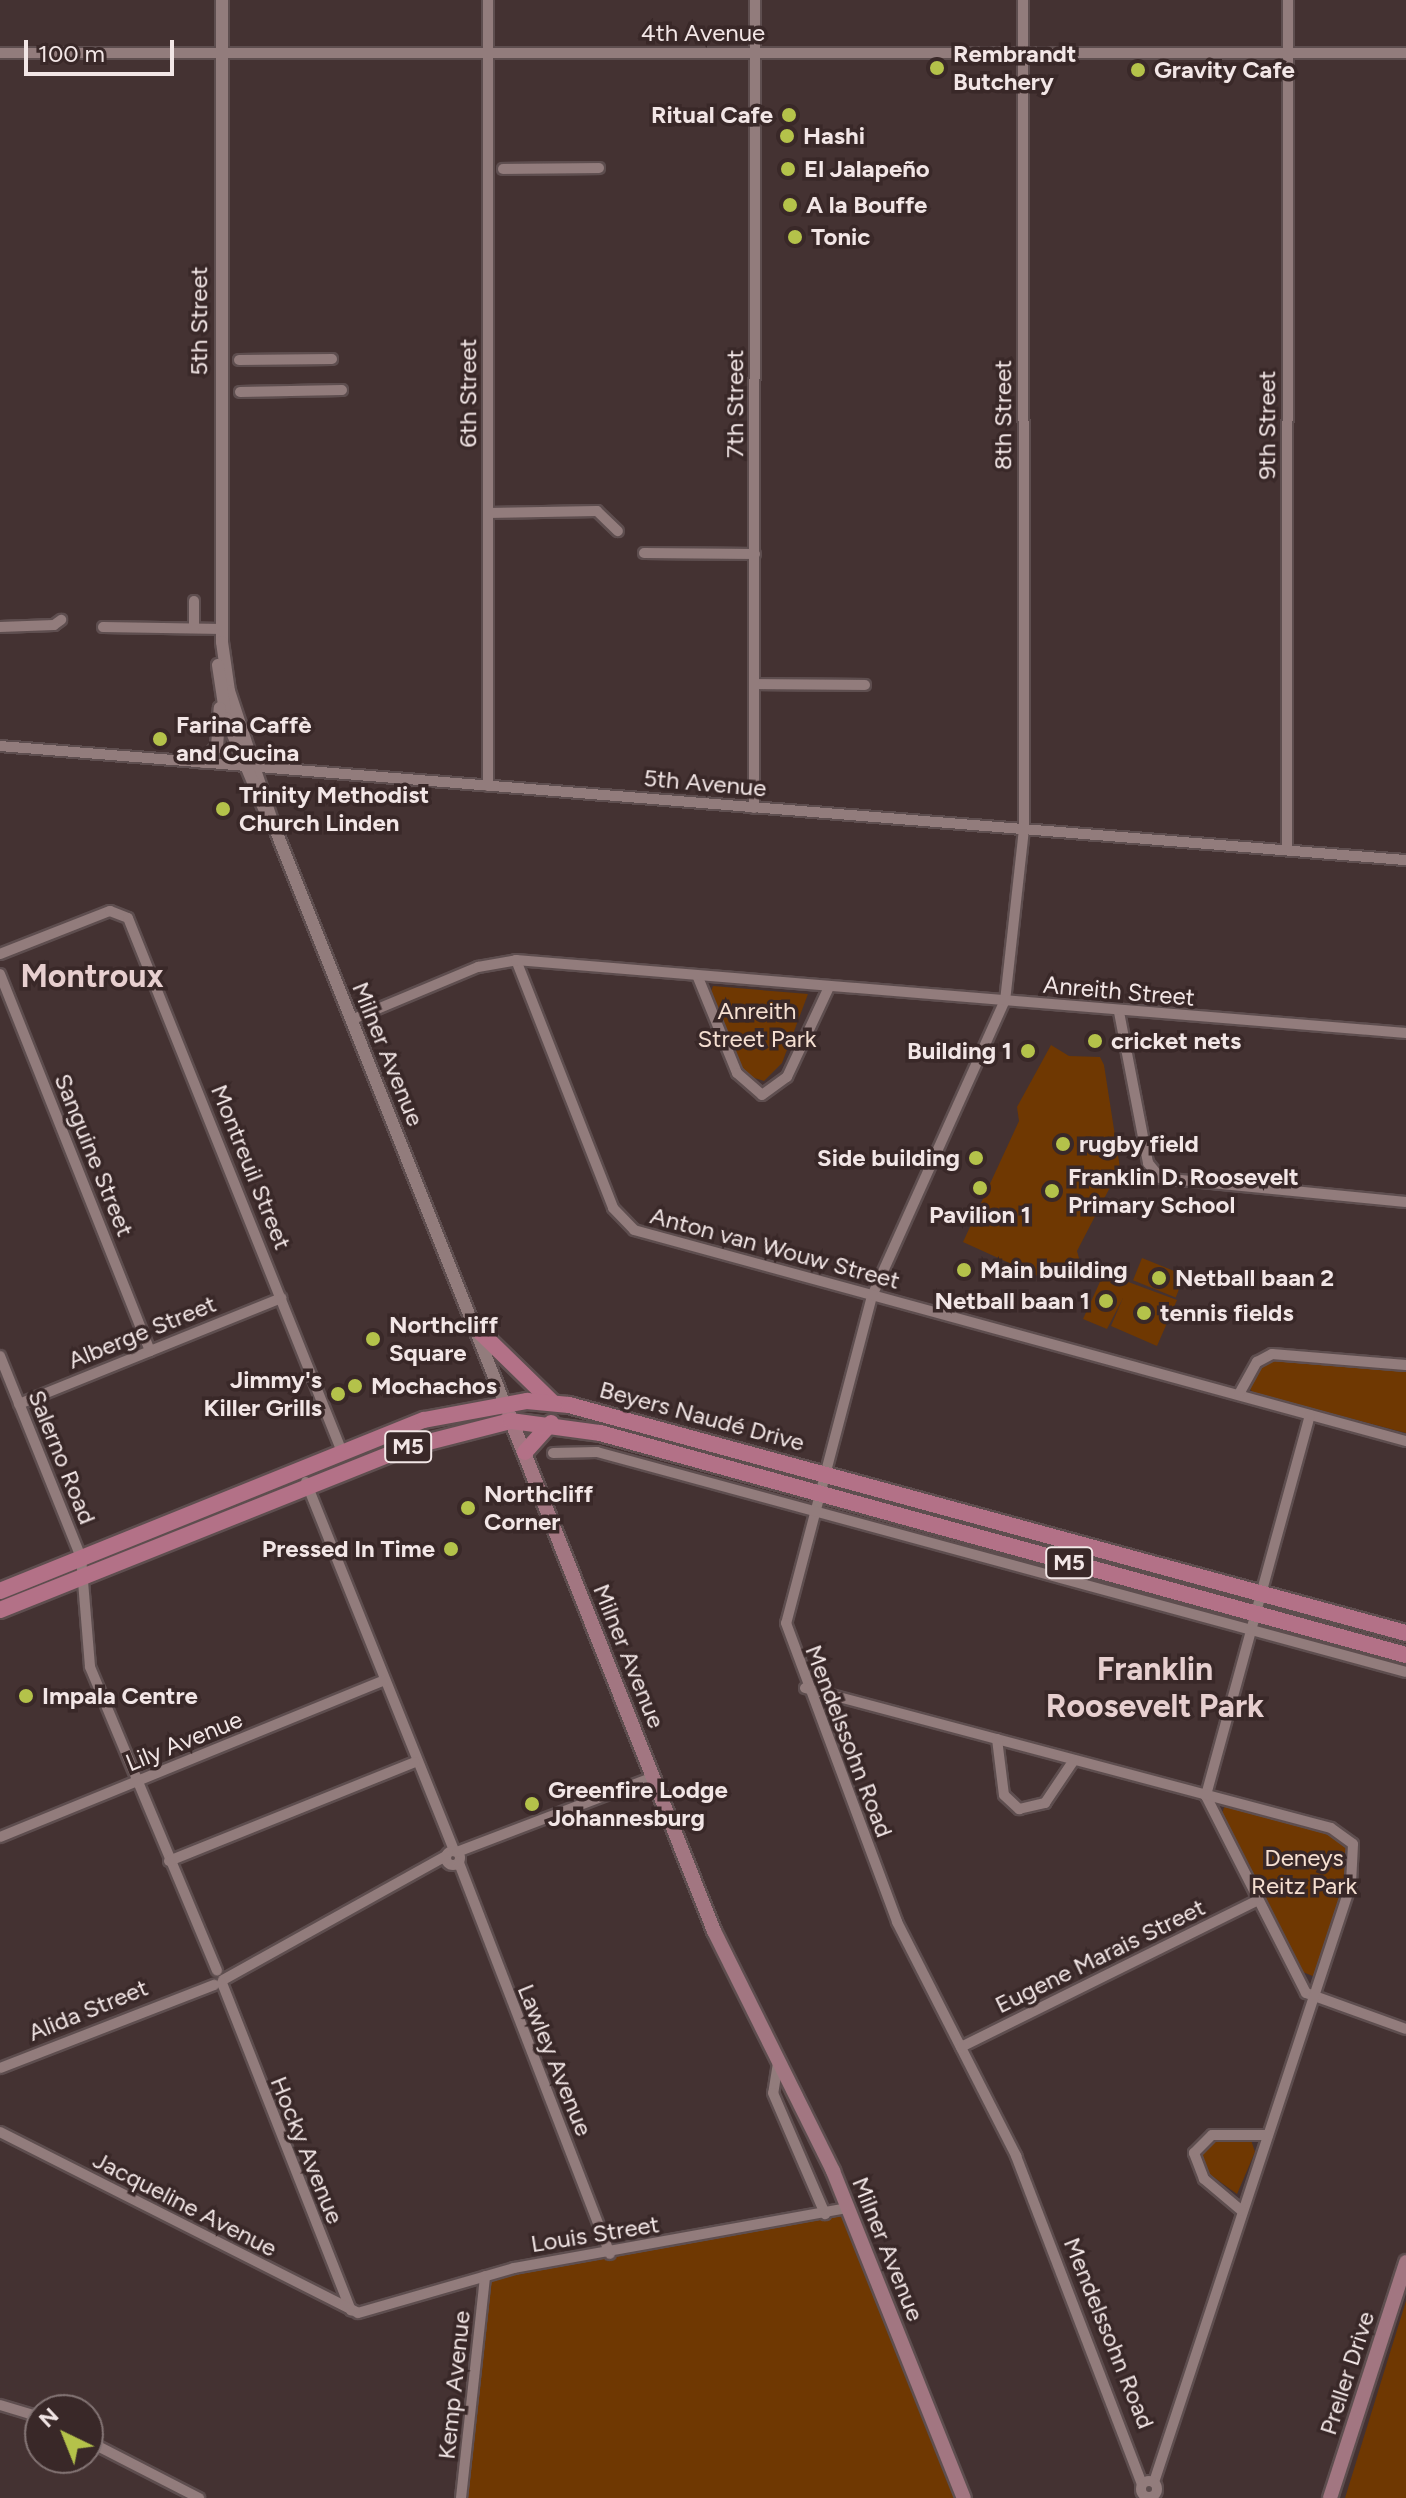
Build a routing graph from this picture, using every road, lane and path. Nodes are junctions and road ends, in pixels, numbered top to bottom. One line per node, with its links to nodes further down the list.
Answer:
1 (222, 0): 6 (street, 5th Street)
2 (488, 0): 10 (street, 6th Street)
3 (755, 0): 7 (street, 7th Street)
4 (1023, 0): 11 (street, 8th Street)
5 (1288, 0): 8 (street, 9th Street)
6 (221, 51): 9 (street, 4th Avenue); 10 (street, 4th Avenue); 28 (street, 5th Street)
7 (755, 52): 10 (street, 4th Avenue); 11 (street, 4th Avenue); 22 (street, 7th Street)
8 (1288, 52): 11 (street, 4th Avenue); 12 (street, 4th Avenue); 38 (street, 9th Street)
9 (0, 53)
10 (488, 53): 19 (street, 6th Street)
11 (1023, 53): 37 (street, 8th Street)
12 (1406, 53)
13 (599, 168): 14 (street)
14 (503, 169)
15 (332, 359): 16 (street)
16 (239, 360)
17 (342, 390): 18 (street)
18 (240, 392)
19 (488, 513): 20 (street); 35 (street, 6th Street)
20 (618, 531)
21 (644, 553): 22 (street)
22 (755, 554): 29 (street, 7th Street)
23 (194, 601): 27 (street)
24 (61, 620): 25 (street)
25 (0, 627)
26 (103, 627): 27 (street)
27 (194, 628): 28 (street)
28 (222, 635): 31 (street, 5th Street); 34 (street, 5th Street)
29 (754, 684): 30 (street); 36 (street, 7th Street)
30 (865, 685)
31 (222, 702): 33 (street); 34 (street, 5th Street)
32 (0, 746): 33 (street, 5th Avenue)
33 (203, 762): 34 (street, 5th Avenue)
34 (249, 766): 35 (street, 5th Avenue); 47 (street, Milner Avenue)
35 (488, 786): 36 (street, 5th Avenue)
36 (754, 808): 37 (street, 5th Avenue)
37 (1024, 829): 38 (street, 5th Avenue); 45 (street, Mendelssohn Road)
38 (1287, 850): 39 (street, 5th Avenue)
39 (1406, 860)
40 (0, 954): 51 (street, Montreuil Street)
41 (516, 960): 43 (street, Anreith Street); 47 (street, Anreith Street); 50 (street, Anton van Wouw Street)
42 (0, 974): 53 (street, Sanguine Street)
43 (697, 975): 44 (street, Anreith Street); 44 (street)
44 (829, 987): 45 (street, Anreith Street)
45 (1005, 1000): 46 (street, Anreith Street); 50 (street, Mendelssohn Road)
46 (1119, 1012): 48 (street, Anreith Street); 49 (street)
47 (351, 1020): 52 (street, Milner Avenue)
48 (1406, 1033)
49 (1406, 1202)
50 (872, 1296): 56 (street, Anton van Wouw Street); 68 (street, Mendelssohn Road)
51 (281, 1298): 53 (street, Alberge Street); 64 (street, Montreuil Street)
52 (473, 1325): 57 (street, Milner Avenue); 58 (main road)
53 (150, 1351): 59 (street, Alberge Street)
54 (0, 1356): 59 (street, Salerno Road)
55 (1406, 1365): 56 (street)
56 (1239, 1394): 60 (street, Anton van Wouw Street)
57 (504, 1402): 58 (main road, Beyers Naudé Drive / M5); 61 (main road, Milner Avenue); 64 (main road, Beyers Naudé Drive / M5)
58 (552, 1402): 68 (main road, Beyers Naudé Drive / M5)
59 (19, 1404): 71 (street, Salerno Road)
60 (1310, 1415): 63 (street, Anton van Wouw Street); 74 (street)
61 (511, 1421): 62 (main road, Beyers Naudé Drive / M5); 65 (main road, Milner Avenue); 69 (main road, Beyers Naudé Drive / M5)
62 (551, 1423): 65 (main road); 70 (main road, Beyers Naudé Drive / M5)
63 (1406, 1441)
64 (342, 1452): 67 (main road, Beyers Naudé Drive / M5)
65 (525, 1452): 85 (main road, Milner Avenue)
66 (553, 1453): 70 (street, Beyers Naudé Drive)
67 (301, 1469): 69 (street, Lawley Avenue); 71 (main road, Beyers Naudé Drive / M5)
68 (823, 1475): 70 (street, Mendelssohn Road); 74 (main road, Beyers Naudé Drive / M5)
69 (308, 1485): 72 (main road, Beyers Naudé Drive / M5); 80 (street, Lawley Avenue)
70 (815, 1504): 76 (main road, Beyers Naudé Drive / M5); 81 (street, Mendelssohn Road)
71 (81, 1557): 72 (street, Salerno Road); 73 (main road, Beyers Naudé Drive / M5)
72 (83, 1575): 75 (main road, Beyers Naudé Drive / M5); 86 (street, Hocky Avenue)
73 (0, 1591)
74 (1264, 1593): 76 (street); 77 (main road, Beyers Naudé Drive / M5)
75 (0, 1610)
76 (1256, 1623): 78 (main road, Beyers Naudé Drive / M5); 79 (street, Beyers Naudé Drive); 87 (street)
77 (1406, 1633)
78 (1406, 1655)
79 (1406, 1672)
80 (382, 1681): 84 (street, Lawley Avenue); 86 (street, Lily Avenue)
81 (805, 1688): 82 (street); 95 (street, Mendelssohn Road)
82 (997, 1739): 83 (street); 83 (street)
83 (1074, 1760): 87 (street)
84 (415, 1762): 89 (street, Lawley Avenue); 90 (street)
85 (653, 1777): 89 (street, Alida Street); 96 (main road, Milner Avenue)
86 (137, 1782): 88 (street, Lily Avenue); 90 (street, Hocky Avenue)
87 (1206, 1796): 91 (street); 93 (street)
88 (0, 1837)
89 (453, 1858): 92 (street, Alida Street); 103 (street, Lawley Avenue)
90 (169, 1861): 92 (street, Hocky Avenue)
91 (1257, 1901): 93 (street); 95 (street, Eugene Marais Street)
92 (217, 1978): 97 (street, Alida Street); 106 (street, Hocky Avenue)
93 (1312, 1999): 94 (street); 99 (street)
94 (1406, 2029)
95 (961, 2047): 110 (street, Mendelssohn Road)
96 (778, 2063): 100 (main road, Milner Avenue); 102 (street)
97 (0, 2068)
98 (0, 2132): 106 (street, Jacqueline Avenue)
99 (1268, 2135): 101 (street); 101 (street)
100 (849, 2208): 102 (street, Louis Street); 113 (main road, Milner Avenue)
101 (1242, 2211): 110 (street)
102 (825, 2214): 103 (street, Louis Street)
103 (610, 2254): 105 (street, Louis Street)
104 (1406, 2262): 114 (main road, Preller Drive)
105 (485, 2276): 106 (street, Louis Street); 112 (street, Kemp Avenue)
106 (351, 2311)
107 (0, 2405): 108 (street)
108 (24, 2412)
109 (104, 2449): 111 (street)
110 (1148, 2492)
111 (199, 2498)
112 (461, 2498)
113 (964, 2498)
114 (1330, 2498)

